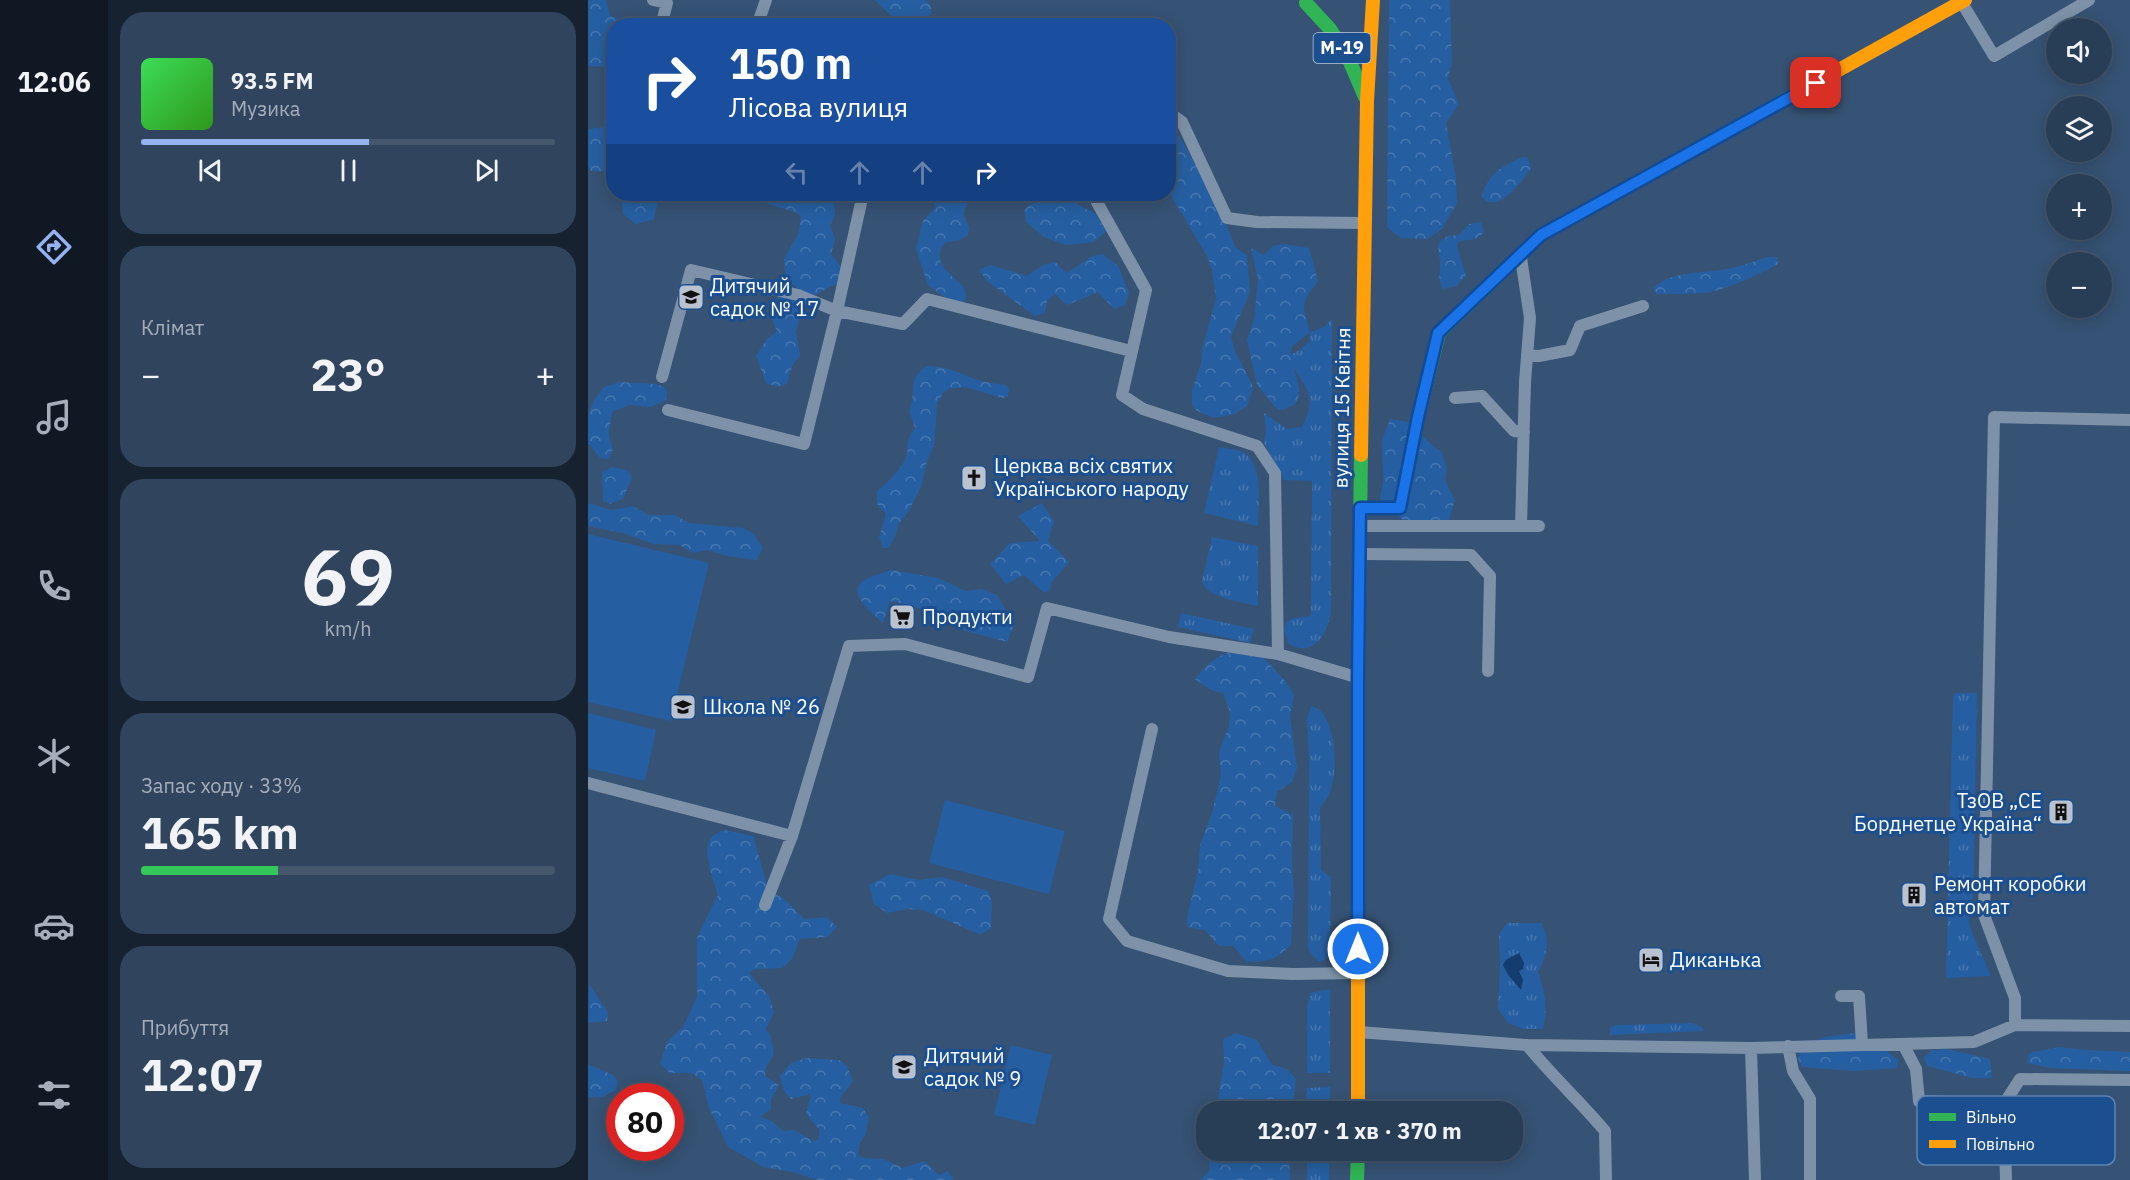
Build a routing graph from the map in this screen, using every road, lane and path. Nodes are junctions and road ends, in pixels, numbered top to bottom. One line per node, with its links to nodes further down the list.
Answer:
1 (653, 0): 8 (lane)
2 (766, 0): 9 (lane)
3 (2089, 0): 5 (lane)
4 (1365, 1): 10 (main road, вулиця 15 Квітня / М-19)
5 (1963, 1): 15 (main road)
6 (1304, 2): 7 (main road, М-19); 10 (main road, вулиця 15 Квітня / М-19)
7 (1333, 12)
8 (663, 18)
9 (760, 18)
10 (1366, 101): 14 (main road, вулиця 15 Квітня / М-19)
11 (1176, 118): 14 (lane)
12 (861, 201): 17 (lane)
13 (1096, 201): 18 (lane)
14 (1365, 223): 25 (main road, вулиця 15 Квітня / М-19)
15 (1521, 255): 19 (lane); 25 (main road)
16 (1643, 306): 19 (lane)
17 (837, 311): 18 (lane); 20 (lane); 22 (lane)
18 (1131, 351): 30 (lane)
19 (1527, 355): 24 (lane)
20 (662, 377)
21 (1455, 398): 24 (lane)
22 (668, 410)
23 (2130, 420): 39 (lane)
24 (1524, 432): 27 (lane)
25 (1360, 508): 26 (main road, вулиця 15 Квітня / М-19)
26 (1360, 526): 27 (lane); 29 (main road, вулиця 15 Квітня / М-19)
27 (1521, 526): 28 (lane)
28 (1539, 526)
29 (1360, 554): 31 (lane); 32 (main road, вулиця 15 Квітня / М-19)
30 (1278, 654): 32 (lane); 35 (lane)
31 (1488, 671)
32 (1358, 677): 37 (main road, вулиця 15 Квітня / М-19)
33 (1152, 729): 37 (lane)
34 (588, 783): 35 (lane)
35 (792, 836): 36 (lane)
36 (765, 905)
37 (1358, 973): 41 (main road, вулиця 15 Квітня / М-19)
38 (1841, 996): 42 (lane)
39 (2015, 1025): 40 (lane); 43 (lane)
40 (2130, 1026)
41 (1359, 1032): 44 (lane); 50 (main road, вулиця 15 Квітня / М-19)
42 (1862, 1044): 43 (lane); 45 (lane)
43 (1903, 1044): 48 (lane)
44 (1527, 1045): 46 (lane); 54 (lane)
45 (1788, 1046): 46 (lane); 56 (lane)
46 (1751, 1048): 55 (lane)
47 (2130, 1080): 49 (lane)
48 (1919, 1096)
49 (2009, 1096)
50 (1358, 1101)
51 (1358, 1161): 53 (main road)
52 (2006, 1165): 57 (lane)
53 (1357, 1180)
54 (1606, 1180)
55 (1755, 1180)
56 (1810, 1180)
57 (2006, 1180)

